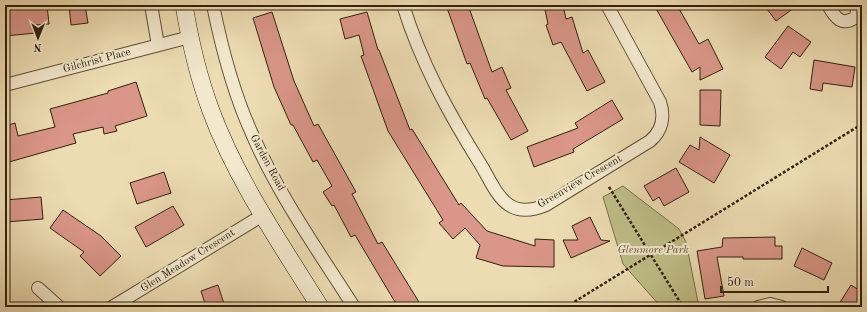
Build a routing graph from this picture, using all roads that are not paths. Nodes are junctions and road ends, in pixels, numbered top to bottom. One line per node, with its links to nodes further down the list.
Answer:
1 (151, 5): 9 (street)
2 (184, 5): 8 (street)
3 (213, 5): 16 (street, Garden Road)
4 (403, 5): 5 (street, Greenview Crescent)
5 (607, 5)
6 (828, 5): 7 (street)
7 (858, 5)
8 (190, 37): 9 (street, Gilchrist Place); 11 (street)
9 (158, 45): 10 (street, Gilchrist Place)
10 (5, 85)
11 (263, 215): 14 (street, Glen Meadow Crescent); 15 (street)
12 (38, 288): 13 (street)
13 (60, 307)
14 (112, 307)
15 (320, 307)
16 (354, 307)
17 (758, 307): 18 (street)
18 (782, 307)

